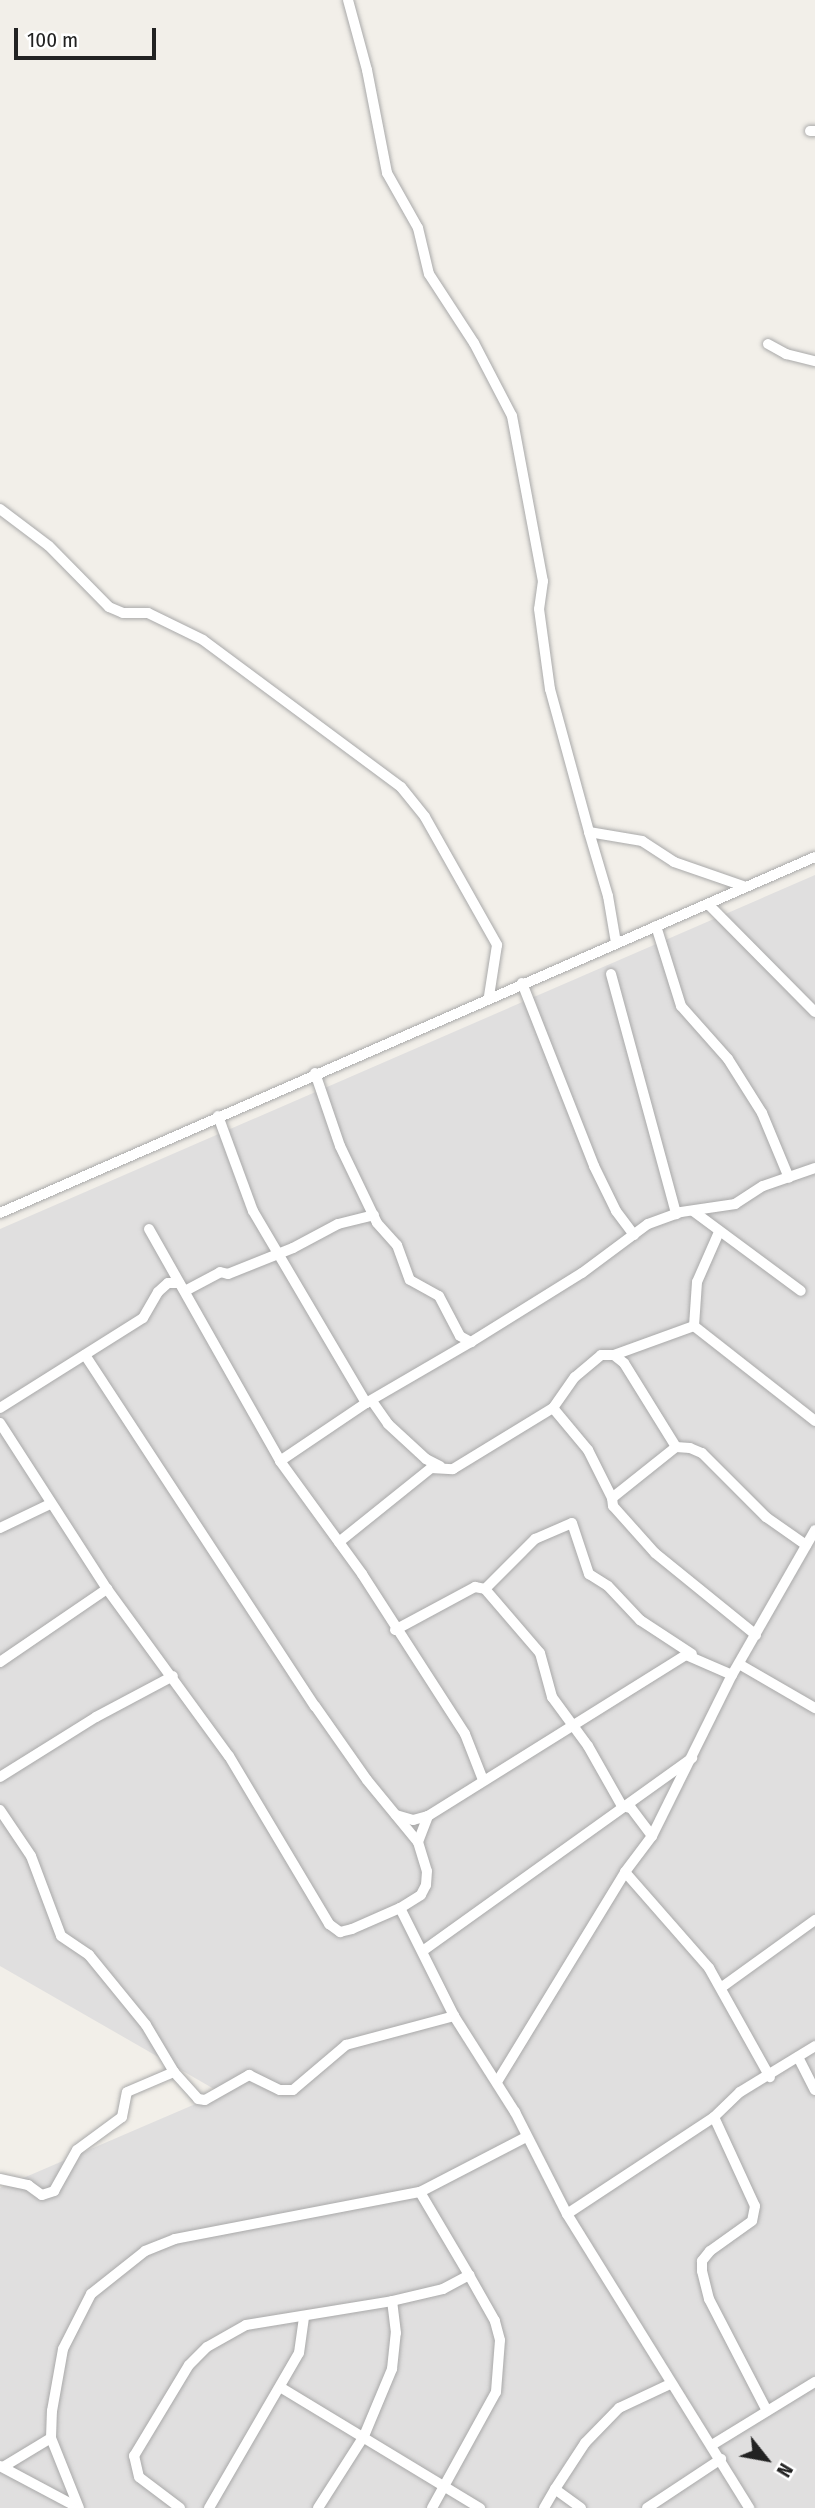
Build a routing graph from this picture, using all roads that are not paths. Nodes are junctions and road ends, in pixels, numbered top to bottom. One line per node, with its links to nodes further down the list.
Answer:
1 (348, 0): 5 (street)
2 (768, 344): 3 (street)
3 (815, 361)
4 (0, 509): 13 (street)
5 (589, 832): 7 (street); 10 (street)
6 (815, 857): 7 (street)
7 (746, 887): 8 (street)
8 (708, 904): 9 (street); 14 (street)
9 (656, 926): 10 (street); 18 (street)
10 (616, 943): 12 (street)
11 (611, 974): 21 (street)
12 (522, 983): 13 (street); 25 (street)
13 (489, 996): 15 (street)
14 (815, 1012)
15 (315, 1073): 16 (street); 22 (street)
16 (218, 1116): 20 (street); 26 (street)
17 (815, 1168): 18 (street)
18 (789, 1178): 19 (street)
19 (694, 1211): 21 (street); 24 (street)
20 (0, 1213)
21 (676, 1214): 25 (street)
22 (373, 1215): 26 (street); 30 (street)
23 (149, 1230): 27 (street)
24 (719, 1232): 28 (street); 29 (street)
25 (634, 1235): 30 (street)
26 (277, 1253): 27 (street); 33 (street)
27 (182, 1287): 31 (street); 39 (street)
28 (801, 1291)
29 (694, 1326): 32 (street); 36 (street)
30 (471, 1342): 33 (street)
31 (85, 1355): 34 (street); 63 (street)
32 (614, 1355): 35 (street); 38 (street)
33 (369, 1402): 39 (street); 40 (street)
34 (0, 1408)
35 (552, 1408): 40 (street); 41 (street)
36 (815, 1420)
37 (0, 1423): 42 (street)
38 (676, 1447): 41 (street); 46 (street)
39 (281, 1461): 45 (street)
40 (441, 1467): 45 (street)
41 (612, 1497): 50 (street)
42 (50, 1504): 43 (street); 47 (street)
43 (0, 1528)
44 (815, 1530): 46 (street)
45 (339, 1542): 49 (street)
46 (806, 1545): 50 (street)
47 (107, 1589): 52 (street); 55 (street)
48 (485, 1589): 49 (street); 51 (street); 57 (street)
49 (395, 1630): 60 (street)
50 (756, 1634): 53 (street)
51 (695, 1656): 54 (street); 57 (street)
52 (0, 1662)
53 (739, 1664): 54 (street); 56 (street)
54 (733, 1675): 58 (street)
55 (173, 1676): 59 (street); 68 (street)
56 (815, 1709)
57 (573, 1727): 60 (street); 61 (street)
58 (694, 1756): 61 (street); 65 (street)
59 (0, 1777)
60 (483, 1780): 64 (street)
61 (622, 1806): 65 (street); 70 (street)
62 (0, 1810): 75 (street)
63 (396, 1815): 64 (street); 66 (street)
64 (428, 1816): 66 (street)
65 (652, 1836): 67 (street)
66 (418, 1842): 68 (street)
67 (625, 1872): 71 (street); 77 (street)
68 (400, 1908): 70 (street)
69 (815, 1920): 71 (street)
70 (424, 1950): 72 (street)
71 (722, 1987): 76 (street)
72 (454, 2017): 75 (street); 77 (street)
73 (815, 2046): 74 (street)
74 (798, 2057): 76 (street); 78 (street)
75 (174, 2072): 81 (street)
76 (770, 2077): 79 (street)
77 (497, 2082): 80 (street)
78 (815, 2090)
79 (714, 2117): 83 (street); 90 (street)
80 (526, 2137): 82 (street); 83 (street)
81 (0, 2179)
82 (420, 2192): 84 (street); 92 (street)
83 (567, 2214): 88 (street)
84 (469, 2275): 85 (street); 96 (street)
85 (392, 2301): 86 (street); 91 (street)
86 (304, 2316): 89 (street); 99 (street)
87 (815, 2382): 90 (street)
88 (670, 2384): 93 (street); 97 (street)
89 (280, 2387): 91 (street); 100 (street)
90 (767, 2411): 93 (street)
91 (364, 2436): 96 (street); 101 (street)
92 (51, 2438): 95 (street); 98 (street)
93 (712, 2445): 94 (street)
94 (720, 2459): 106 (street); 107 (street)
95 (2, 2466): 98 (street)
96 (446, 2487): 102 (street); 103 (street)
97 (555, 2488): 104 (street); 105 (street)
98 (78, 2507)
99 (180, 2508)
100 (209, 2508)
101 (318, 2508)
102 (432, 2508)
103 (480, 2508)
104 (544, 2508)
105 (581, 2508)
106 (647, 2508)
107 (749, 2508)

